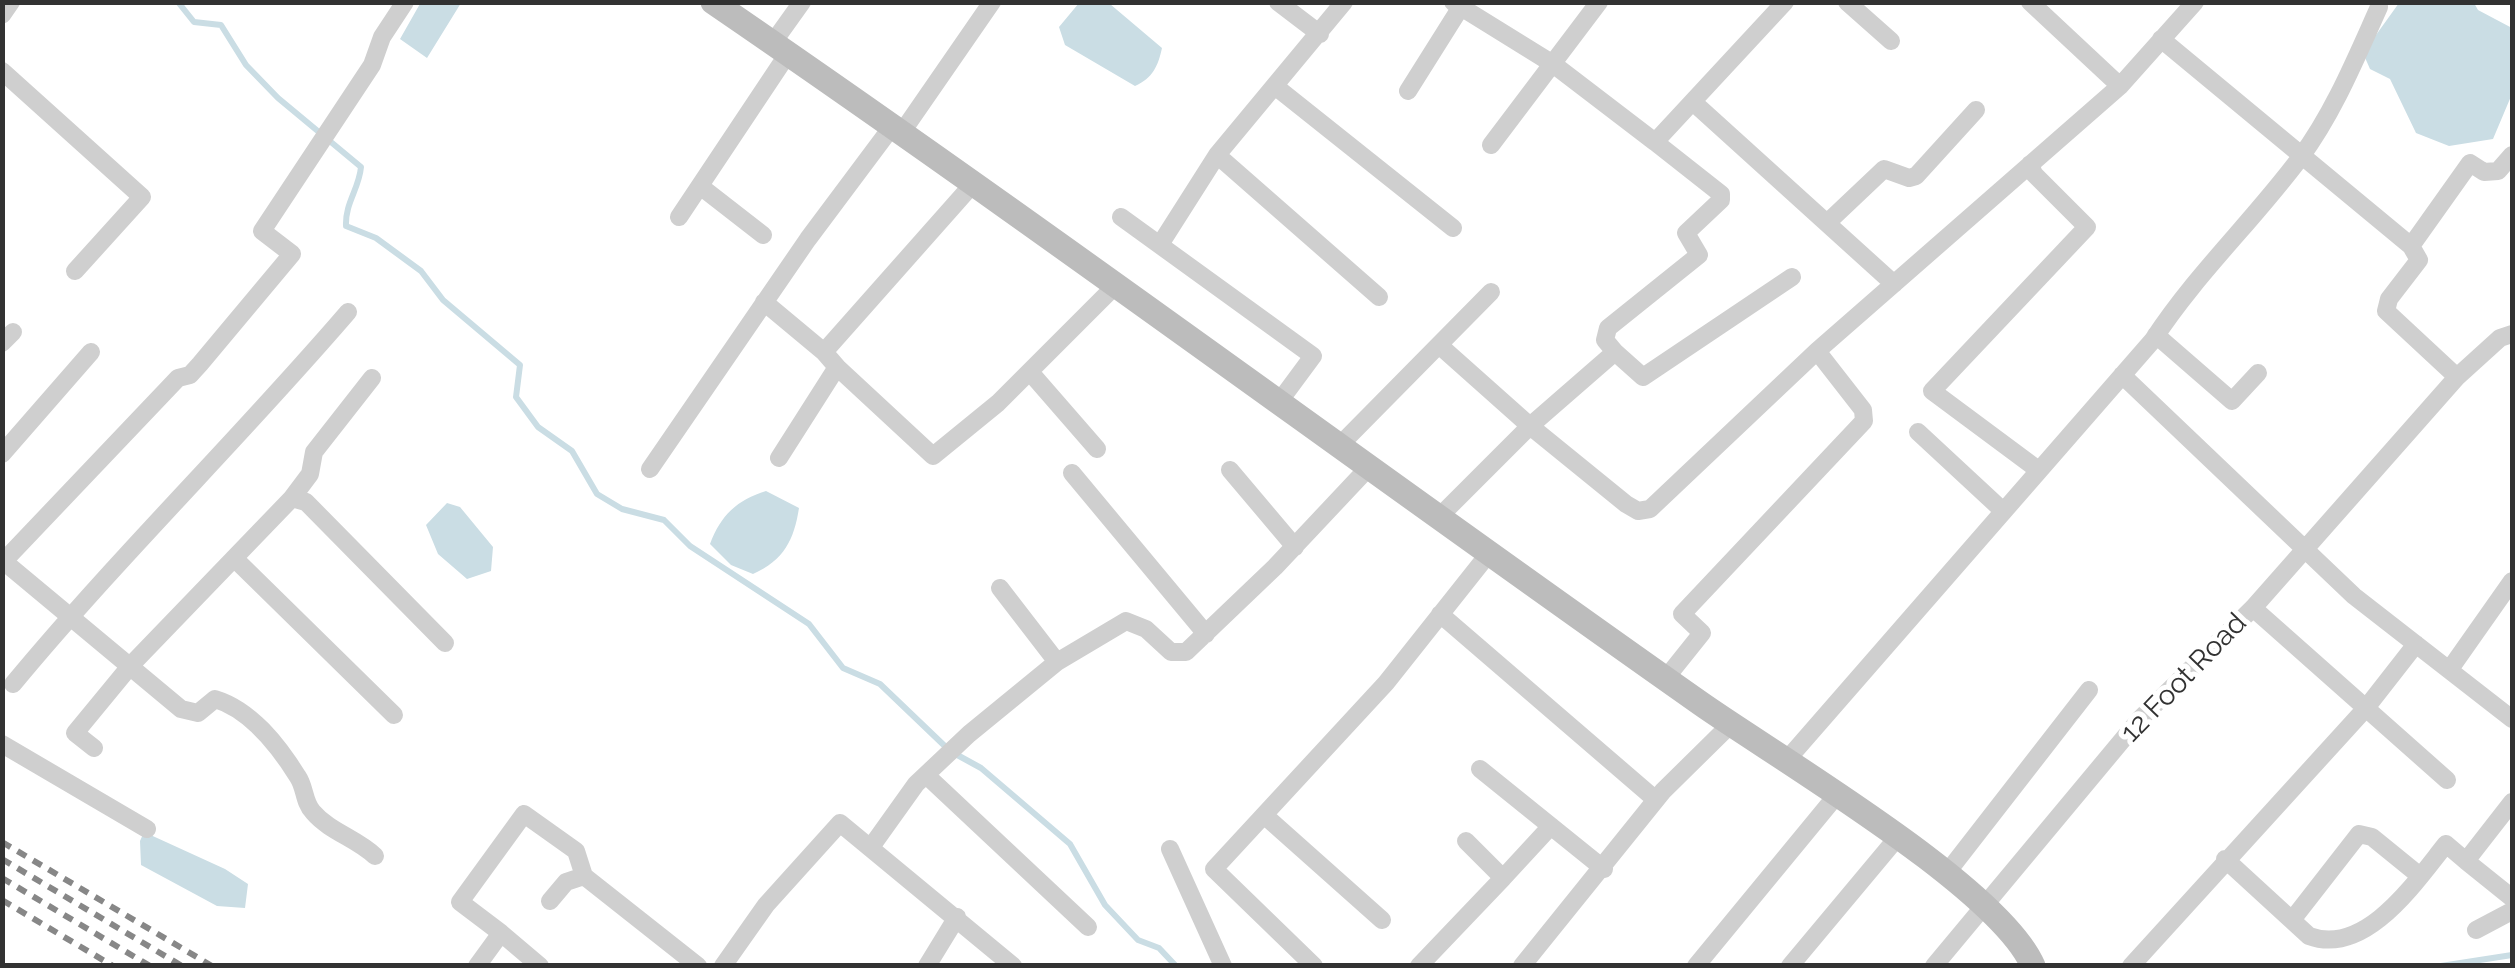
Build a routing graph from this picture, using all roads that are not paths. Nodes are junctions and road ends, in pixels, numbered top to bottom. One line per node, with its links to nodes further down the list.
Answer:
1 (11, 2): 15 (street)
2 (713, 2): 19 (street)
3 (802, 2): 19 (street)
4 (992, 2): 27 (street)
5 (1278, 2): 16 (street)
6 (1344, 2): 16 (street)
7 (1600, 2): 20 (street)
8 (1785, 2): 25 (street)
9 (1847, 2): 18 (street)
10 (2030, 2): 23 (street)
11 (2195, 2): 17 (street)
12 (401, 4): 83 (street)
13 (1459, 4): 20 (street); 24 (street)
14 (2380, 7): 32 (street)
15 (2, 15)
16 (1320, 34): 22 (street)
17 (2161, 39): 23 (street); 32 (street)
18 (1892, 41)
19 (779, 50): 27 (street); 35 (street)
20 (1553, 64): 28 (street); 29 (street)
21 (2, 72): 43 (street)
22 (1276, 86): 30 (street); 39 (street)
23 (2120, 86): 33 (street)
24 (1408, 92)
25 (1693, 102): 28 (street); 38 (street)
26 (1976, 110): 38 (street)
27 (896, 132): 34 (street); 49 (street)
28 (1655, 142): 57 (street)
29 (1491, 146)
30 (1217, 155): 41 (street); 48 (street)
31 (2512, 155): 42 (street)
32 (2300, 158): 42 (street); 52 (street)
33 (2030, 164): 45 (street); 73 (street)
34 (972, 185): 46 (street); 56 (street)
35 (700, 186): 36 (street); 40 (street)
36 (679, 217)
37 (1121, 217): 41 (street)
38 (1828, 222): 45 (street)
39 (1452, 228)
40 (764, 235)
41 (1162, 243): 64 (street)
42 (2411, 246): 62 (street)
43 (75, 271)
44 (1792, 277): 57 (street)
45 (1894, 284): 54 (street)
46 (1115, 286): 59 (street); 64 (street)
47 (1491, 292): 53 (street)
48 (1379, 296)
49 (764, 302): 56 (street); 72 (street)
50 (348, 312): 88 (street)
51 (2512, 334): 62 (street, 12 Foot Road)
52 (2156, 335): 60 (street); 61 (street)
53 (1439, 345): 65 (street); 67 (street)
54 (1817, 351): 65 (street); 95 (street)
55 (90, 352): 69 (street)
56 (824, 352): 58 (street)
57 (1614, 352): 65 (street)
58 (837, 367): 59 (street); 70 (street)
59 (1030, 372): 68 (street)
60 (2258, 373)
61 (2122, 375): 73 (street); 80 (street)
62 (2457, 377): 80 (street, 12 Foot Road)
63 (372, 378): 76 (street)
64 (1279, 402): 67 (street)
65 (1530, 426): 78 (street)
66 (1918, 432): 77 (street)
67 (1340, 445): 71 (street)
68 (1097, 449)
69 (2, 454)
70 (780, 458)
71 (1370, 466): 78 (street); 79 (street)
72 (650, 469)
73 (2037, 469): 77 (street)
74 (1230, 470): 79 (street)
75 (1072, 473): 89 (street)
76 (292, 498): 82 (street); 90 (street)
77 (2002, 509): 104 (street)
78 (1440, 516): 81 (street)
79 (1295, 547): 89 (street)
80 (2303, 549): 86 (street, 12 Foot Road); 91 (street)
81 (1490, 552): 87 (street); 95 (street)
82 (234, 558): 93 (street); 99 (street)
83 (3, 561): 88 (street)
84 (2512, 580): 94 (street)
85 (1000, 588): 92 (street)
86 (2252, 608): 98 (street); 129 (street, 12 Foot Road)
87 (1440, 614): 109 (street); 111 (street)
88 (70, 615): 93 (street); 96 (street)
89 (1206, 634): 92 (street)
90 (445, 643)
91 (2416, 644): 94 (street); 98 (street)
92 (1057, 662): 106 (street)
93 (131, 665): 103 (street); 119 (street)
94 (2450, 670): 100 (street)
95 (1666, 678): 101 (street)
96 (13, 684)
97 (2089, 690): 123 (street)
98 (2366, 708): 107 (street); 120 (street)
99 (394, 715)
100 (2512, 719)
101 (1731, 724): 104 (street); 109 (street)
102 (2, 744): 114 (street)
103 (94, 748)
104 (1785, 762): 108 (street)
105 (1480, 769): 112 (street)
106 (926, 775): 117 (street); 134 (street)
107 (2447, 780)
108 (1836, 796): 115 (street); 147 (street)
109 (1656, 800): 122 (street)
110 (2512, 802): 113 (street)
111 (1264, 815): 132 (street); 145 (street)
112 (1550, 826): 122 (street); 126 (street)
113 (2505, 826): 121 (street)
114 (148, 829)
115 (1897, 838): 123 (street); 148 (street)
116 (1466, 841): 126 (street)
117 (870, 847): 131 (street); 138 (street)
118 (1170, 849): 144 (street)
119 (375, 856)
120 (2225, 859): 133 (street); 151 (street)
121 (2466, 861): 125 (street); 127 (street)
122 (1604, 870): 137 (street)
123 (1946, 874): 129 (street)
124 (584, 876): 128 (street); 136 (street); 141 (street)
125 (2420, 876): 133 (street); 133 (street)
126 (1503, 878): 146 (street)
127 (2512, 898)
128 (550, 901)
129 (1984, 908): 149 (street, 12 Foot Road); 150 (street)
130 (2512, 911): 135 (street)
131 (957, 917): 142 (street); 143 (street)
132 (1382, 920)
133 (2292, 920)
134 (1088, 927)
135 (2476, 930)
136 (501, 933): 139 (street); 140 (street)
137 (1532, 962)
138 (725, 965)
139 (477, 966)
140 (540, 966)
141 (698, 966)
142 (927, 966)
143 (1013, 966)
144 (1223, 966)
145 (1314, 966)
146 (1419, 966)
147 (1696, 966)
148 (1790, 966)
149 (1934, 966)
150 (2033, 966)
151 (2131, 966)

